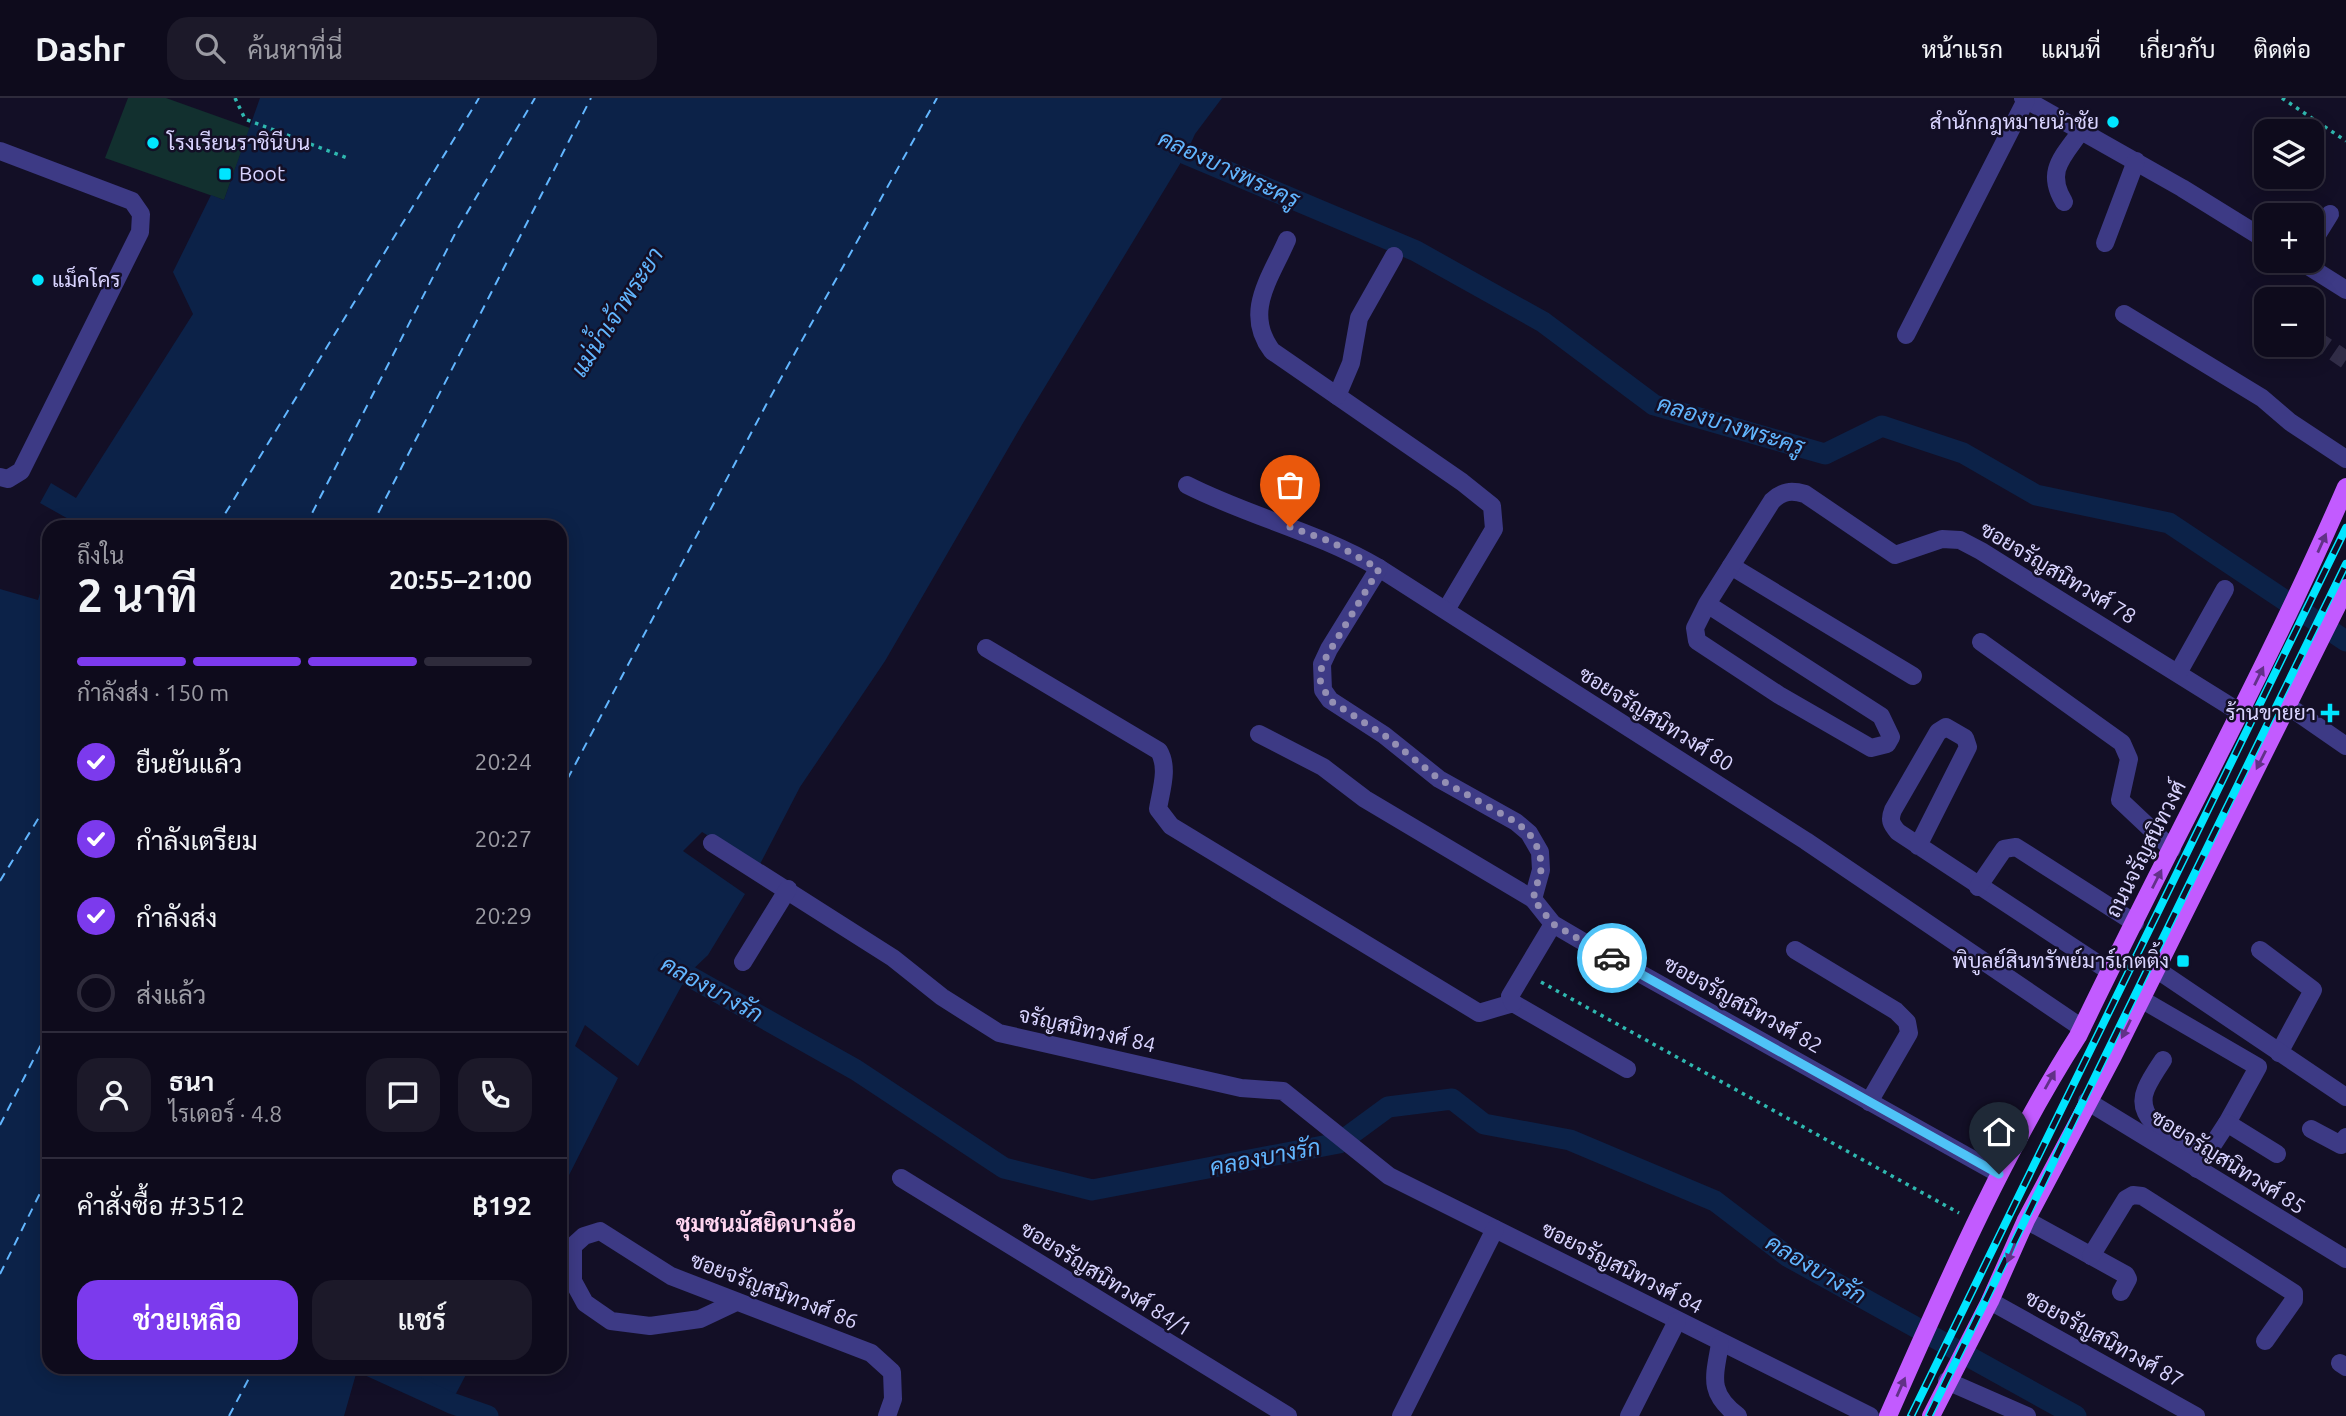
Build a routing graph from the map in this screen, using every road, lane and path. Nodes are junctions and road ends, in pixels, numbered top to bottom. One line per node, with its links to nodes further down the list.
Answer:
1 (235, 98): 7 (path)
2 (2282, 98): 5 (path)
3 (2024, 99): 4 (street); 19 (street)
4 (2081, 131): 8 (street); 9 (street)
5 (2346, 141)
6 (0, 151): 22 (street)
7 (346, 158)
8 (2136, 161): 12 (street); 14 (street)
9 (2064, 202)
10 (2330, 214): 11 (street)
11 (2324, 224)
12 (2254, 233)
13 (1287, 240): 20 (street)
14 (2105, 243)
15 (1394, 256): 20 (street)
16 (2319, 273): 17 (street)
17 (2346, 290)
18 (2124, 314): 21 (street)
19 (1906, 335)
20 (1337, 396): 30 (street)
21 (2346, 459)
22 (0, 477)
23 (1187, 485): 26 (street, ซอยจรัญสนิทวงศ์ 80)
24 (2346, 487): 36 (main road, ถนนจรัญสนิทวงศ์, one-way to 24)
25 (1731, 566): 29 (street, ซอยจรัญสนิทวงศ์ 78); 33 (street, ซอยจรัญสนิทวงศ์ 78); 34 (street)
26 (1379, 569): 30 (street, ซอยจรัญสนิทวงศ์ 80); 44 (street)
27 (2346, 588): 35 (main road)
28 (2225, 589): 33 (street)
29 (1707, 604): 29 (street, ซอยจรัญสนิทวงศ์ 78)
30 (1446, 610): 55 (street, ซอยจรัญสนิทวงศ์ 80)
31 (1981, 642): 41 (street)
32 (986, 648): 54 (street)
33 (2178, 673): 36 (street, ซอยจรัญสนิทวงศ์ 78)
34 (1913, 676)
35 (2288, 706): 38 (street); 50 (main road, one-way to 50)
36 (2241, 713): 41 (main road, ถนนจรัญสนิทวงศ์)
37 (1259, 734): 44 (street, ซอยจรัญสนิทวงศ์ 82)
38 (2346, 746)
39 (712, 844): 43 (street, จรัญสนิทวงศ์ 84)
40 (1918, 846): 40 (street); 42 (street)
41 (2172, 849): 45 (main road, ถนนจรัญสนิทวงศ์, one-way to 41)
42 (1978, 887): 45 (street); 51 (street)
43 (788, 889): 49 (street); 65 (street, จรัญสนิทวงศ์ 84)
44 (1533, 899): 46 (street, ซอยจรัญสนิทวงศ์ 82)
45 (2135, 923): 51 (main road, ถนนจรัญสนิทวงศ์)
46 (1553, 924): 54 (street); 61 (street, ซอยจรัญสนิทวงศ์ 82)
47 (1795, 950): 61 (street)
48 (2260, 950): 56 (street)
49 (743, 962)
50 (2156, 969): 53 (main road); 56 (street)
51 (2109, 971): 55 (main road, ถนนจรัญสนิทวงศ์)
52 (1541, 982): 72 (path)
53 (2141, 999): 60 (main road, one-way to 60); 62 (street)
54 (1513, 1003): 58 (street)
55 (2082, 1028): 69 (main road, ถนนจรัญสนิทวงศ์, one-way to 55)
56 (2279, 1053): 59 (street)
57 (2163, 1060): 66 (street)
58 (1627, 1069)
59 (2346, 1097)
60 (2087, 1101): 68 (street, ซอยจรัญสนิทวงศ์ 85); 71 (main road)
61 (1869, 1102): 69 (street, ซอยจรัญสนิทวงศ์ 82)
62 (2227, 1123): 66 (street); 67 (street)
63 (2311, 1129): 64 (street)
64 (2346, 1137)
65 (1359, 1152): 73 (street, ซอยจรัญสนิทวงศ์ 84)
66 (2208, 1153): 68 (street)
67 (2277, 1154)
68 (2197, 1169): 75 (street, ซอยจรัญสนิทวงศ์ 85)
69 (1999, 1174): 72 (main road, ถนนจรัญสนิทวงศ์)
70 (901, 1178): 85 (street, ซอยจรัญสนิทวงศ์ 84/1)
71 (2026, 1220): 74 (street); 77 (main road, one-way to 77)
72 (1977, 1223): 90 (main road, ถนนจรัญสนิทวงศ์, one-way to 72)
73 (1494, 1229): 79 (street, ซอยจรัญสนิทวงศ์ 84); 86 (street)
74 (2091, 1256): 76 (street); 80 (street)
75 (2346, 1259)
76 (2121, 1292)
77 (1990, 1301): 82 (main road); 92 (street, ซอยจรัญสนิทวงศ์ 87)
78 (736, 1302): 78 (street, ซอยจรัญสนิทวงศ์ 86); 84 (street, ซอยจรัญสนิทวงศ์ 86)
79 (1677, 1321): 81 (street, ซอยจรัญสนิทวงศ์ 84); 87 (street)
80 (2265, 1341)
81 (1720, 1344): 88 (street); 89 (street, ซอยจรัญสนิทวงศ์ 84)
82 (1947, 1381): 83 (street); 91 (main road)
83 (2017, 1415)
84 (887, 1416)
85 (1288, 1416)
86 (1401, 1416)
87 (1629, 1416)
88 (1738, 1416)
89 (1870, 1416)
90 (1888, 1416)
91 (1931, 1416)
92 (2196, 1416)

